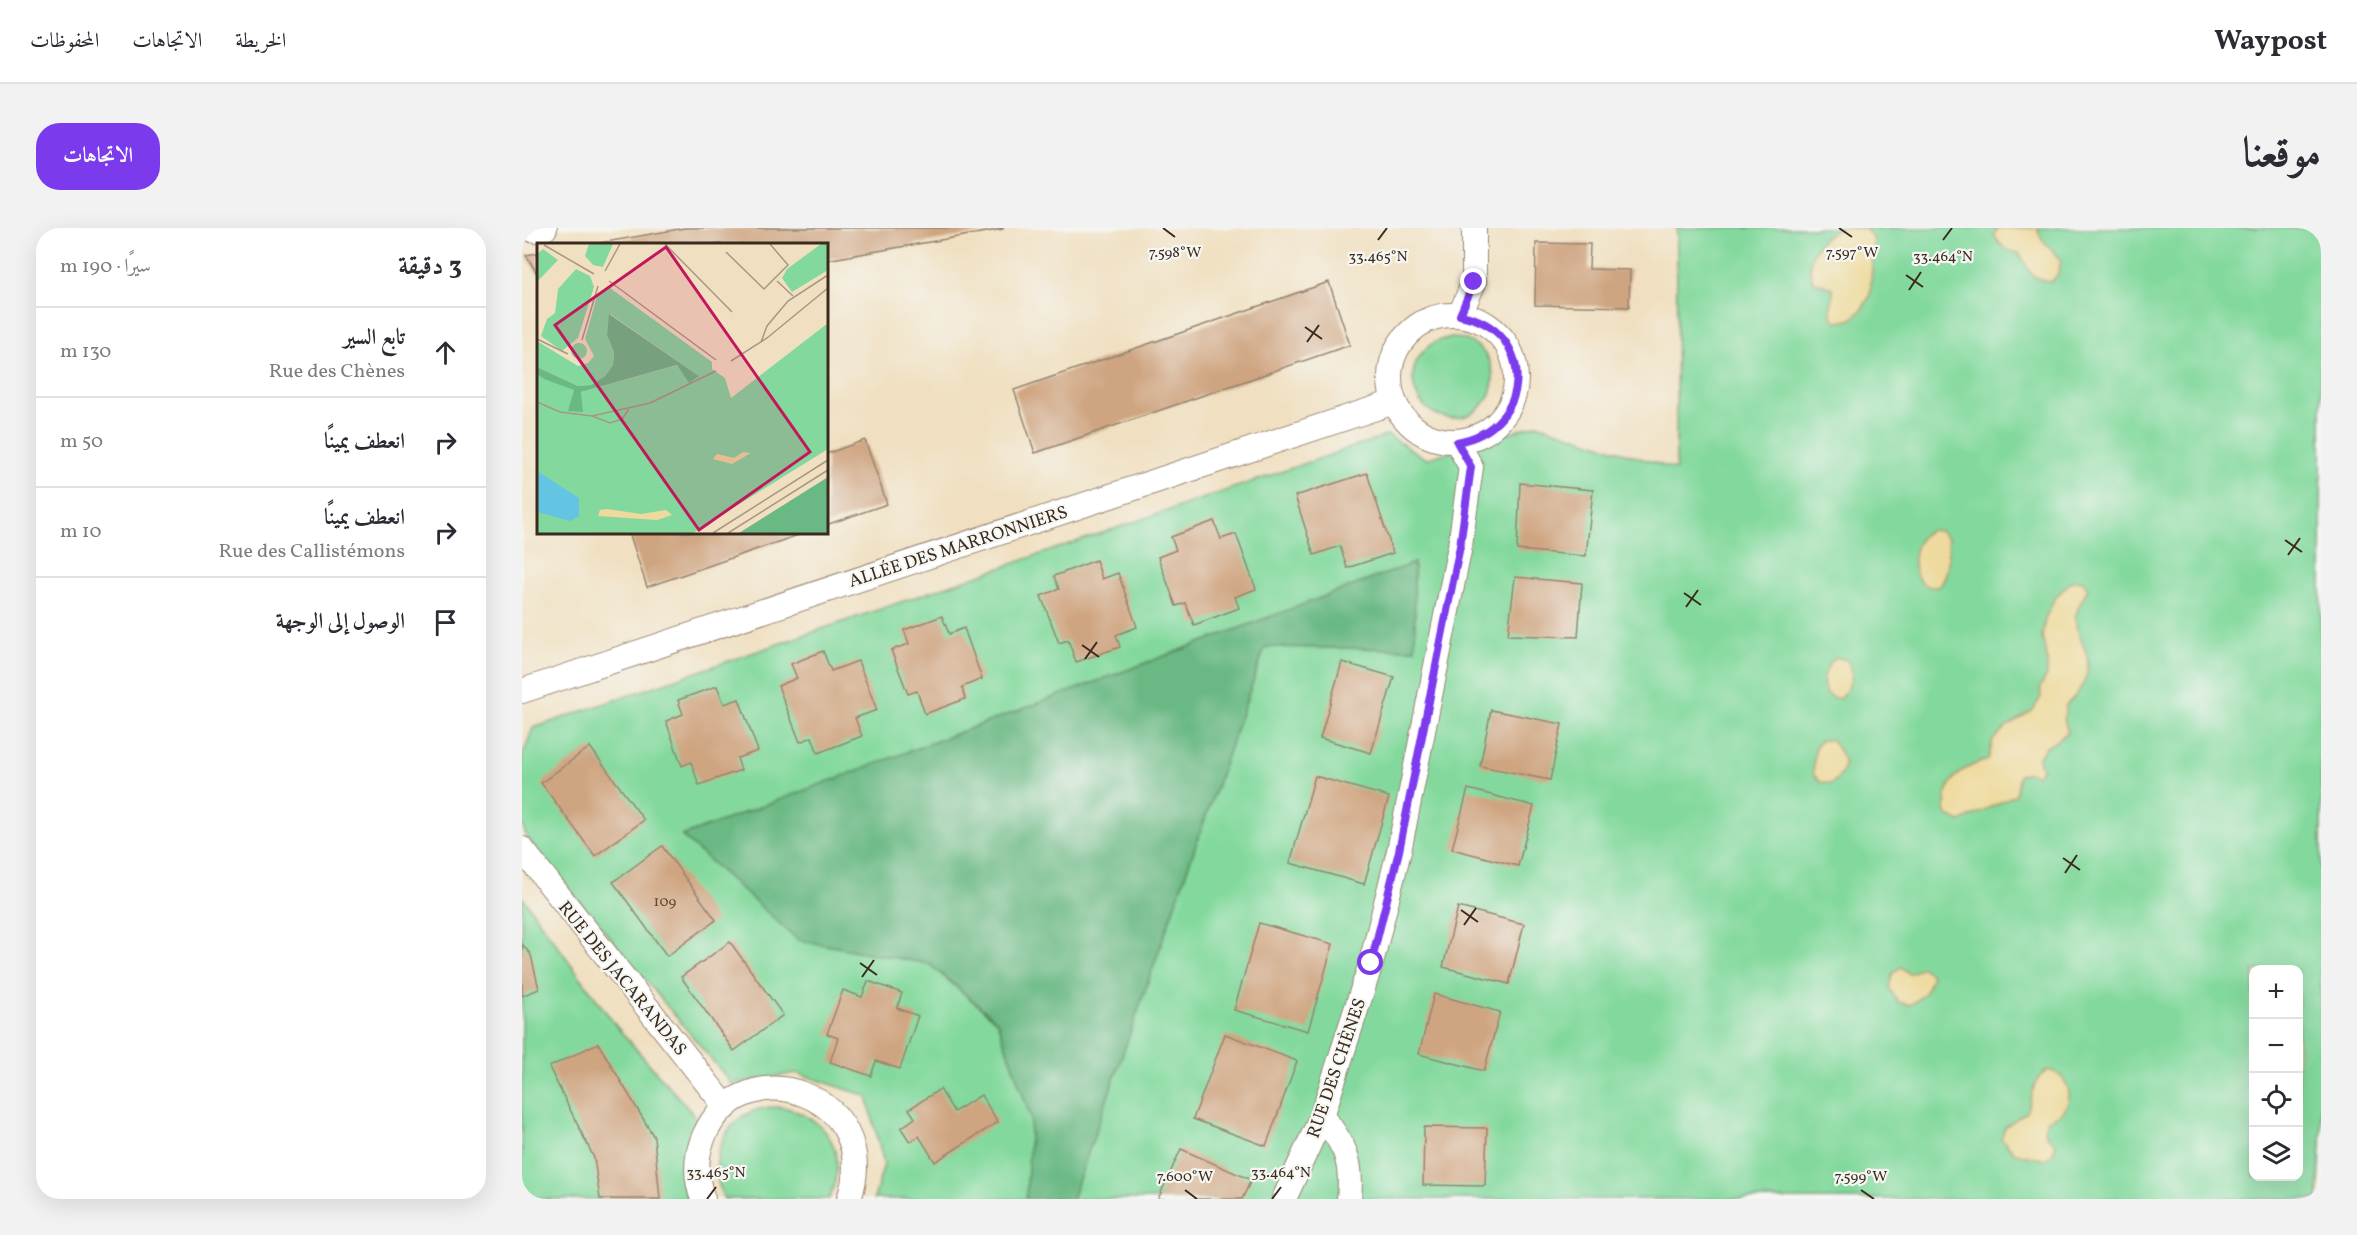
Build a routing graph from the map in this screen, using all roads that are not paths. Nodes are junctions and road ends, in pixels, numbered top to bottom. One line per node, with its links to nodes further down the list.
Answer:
1 (524, 228): 2 (street)
2 (545, 228)
3 (1474, 228): 4 (street)
4 (1460, 315): 5 (street); 6 (street)
5 (1394, 402): 6 (street); 7 (street, ALLÉE DES MARRONNIERS)
6 (1457, 442): 10 (street, RUE DES CHÈNES)
7 (522, 691)
8 (522, 849): 9 (street, RUE DES JACARANDAS)
9 (726, 1107): 11 (street); 12 (street)
10 (1322, 1116): 13 (street, RUE DES CHÈNES); 14 (street)
11 (703, 1199)
12 (849, 1199)
13 (1284, 1199)
14 (1349, 1199)

